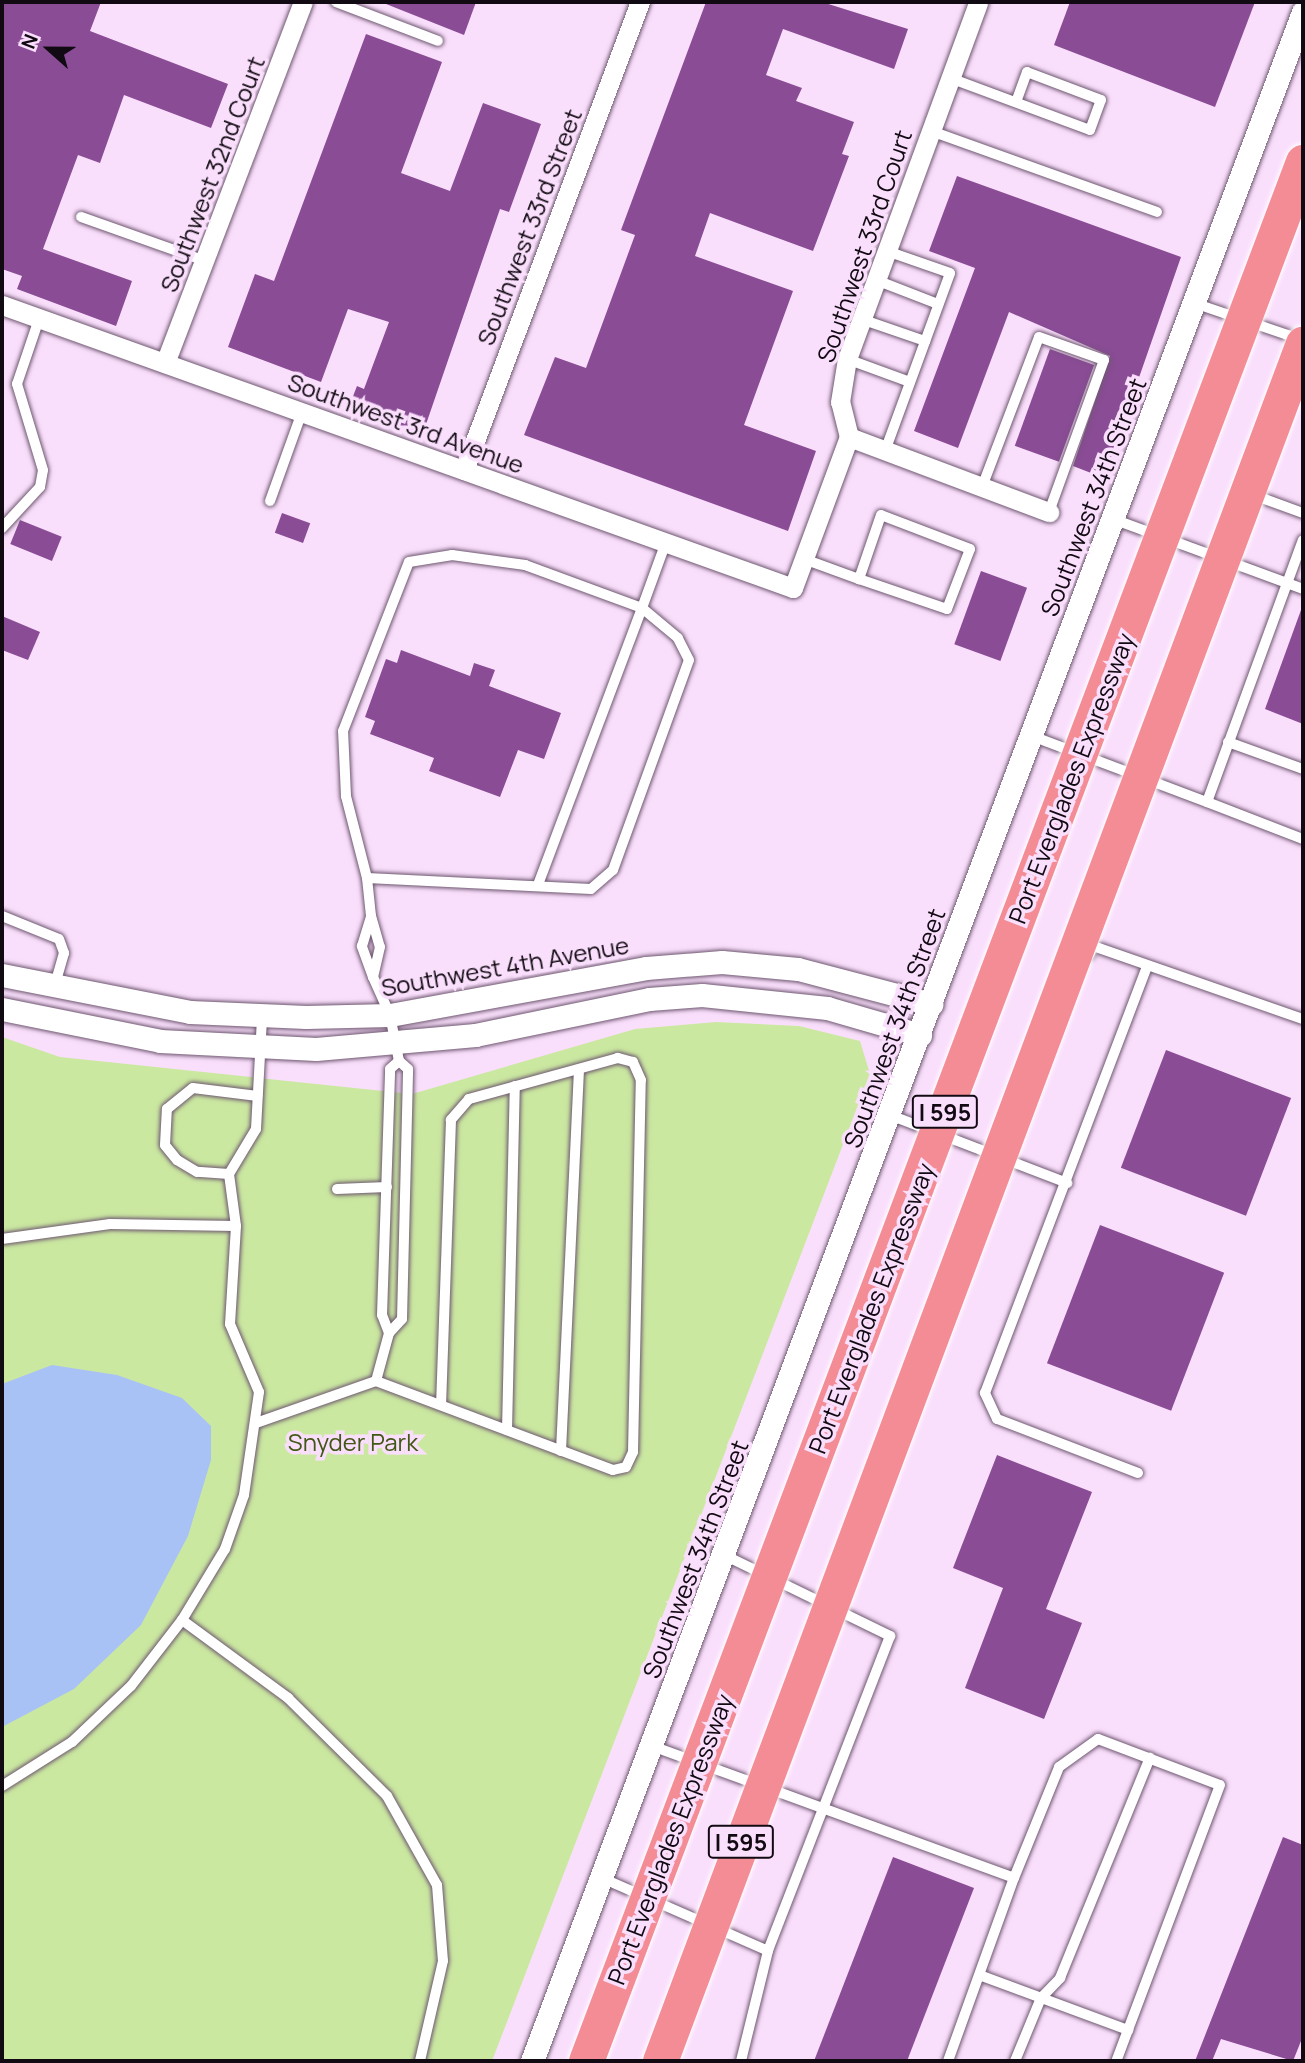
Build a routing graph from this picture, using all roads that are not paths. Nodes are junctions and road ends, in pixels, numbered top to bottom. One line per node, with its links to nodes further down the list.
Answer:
1 (303, 2): 14 (street, Southwest 32nd Court)
2 (336, 2): 6 (lane)
3 (640, 2): 29 (street, Southwest 33rd Street)
4 (978, 2): 7 (street, Southwest 33rd Court)
5 (1303, 12): 17 (street, Southwest 34th Street)
6 (438, 41)
7 (950, 78): 8 (lane); 9 (street, Southwest 33rd Court)
8 (1016, 102): 8 (lane)
9 (931, 131): 11 (lane); 13 (street, Southwest 33rd Court)
10 (1303, 162): 97 (highway, Port Everglades Expressway / I 595, bridge)
11 (1157, 212)
12 (81, 216): 14 (lane)
13 (887, 251): 15 (street, Southwest 33rd Court); 16 (lane)
14 (205, 262): 24 (street, Southwest 32nd Court)
15 (876, 279): 16 (lane); 20 (street, Southwest 33rd Court)
16 (939, 303): 21 (lane)
17 (1194, 303): 22 (lane); 35 (street, Southwest 34th Street)
18 (2, 305): 19 (street, Southwest 3rd Avenue)
19 (39, 319): 24 (street, Southwest 3rd Avenue); 36 (lane)
20 (861, 319): 21 (lane); 23 (street, Southwest 33rd Court)
21 (925, 341): 25 (lane)
22 (1303, 342): 98 (highway, I 595, bridge)
23 (847, 359): 25 (lane); 27 (street, Southwest 33rd Court)
24 (165, 363): 26 (street, Southwest 3rd Avenue)
25 (910, 382): 28 (lane)
26 (302, 412): 29 (street, Southwest 3rd Avenue); 32 (lane)
27 (849, 437): 28 (street); 39 (street)
28 (885, 451): 30 (street)
29 (464, 470): 38 (street, Southwest 3rd Avenue)
30 (982, 487): 33 (street); 33 (lane)
31 (1259, 497): 34 (lane)
32 (270, 501)
33 (1049, 512)
34 (1303, 513)
35 (1112, 519): 41 (lane); 44 (street, Southwest 34th Street)
36 (2, 528)
37 (1303, 540): 41 (lane)
38 (666, 542): 39 (street, Southwest 3rd Avenue); 43 (lane)
39 (804, 559): 40 (lane)
40 (859, 579): 40 (lane)
41 (1288, 584): 42 (lane); 45 (lane)
42 (1303, 589)
43 (642, 608): 49 (lane); 50 (lane); 50 (lane)
44 (1032, 736): 47 (lane); 57 (street, Southwest 34th Street)
45 (1228, 743): 46 (lane); 47 (lane)
46 (1303, 769)
47 (1207, 802): 48 (lane)
48 (1303, 839)
49 (367, 878): 50 (lane); 52 (lane)
50 (538, 885)
51 (2, 916): 56 (lane)
52 (371, 916): 55 (lane); 55 (lane)
53 (1147, 967): 61 (lane); 69 (lane); 71 (lane)
54 (2, 975): 56 (street, Southwest 4th Avenue)
55 (373, 977): 59 (lane)
56 (54, 989): 60 (street, Southwest 4th Avenue)
57 (931, 1004): 59 (street, Southwest 4th Avenue); 62 (street, Southwest 34th Street)
58 (2, 1009): 63 (street)
59 (390, 1015): 60 (street, Southwest 4th Avenue); 64 (lane)
60 (262, 1017): 63 (lane)
61 (1303, 1019)
62 (919, 1035): 64 (street); 68 (street, Southwest 34th Street)
63 (260, 1048): 64 (street); 67 (lane)
64 (397, 1052): 72 (lane); 76 (lane)
65 (579, 1069): 66 (lane); 81 (lane); 81 (lane)
66 (515, 1086): 78 (lane); 80 (lane)
67 (258, 1096): 70 (lane); 70 (lane)
68 (890, 1115): 69 (lane); 83 (street, Southwest 34th Street)
69 (1011, 1161): 71 (lane)
70 (229, 1174): 74 (lane)
71 (1067, 1183): 82 (lane)
72 (387, 1187): 73 (lane); 76 (lane)
73 (337, 1189)
74 (236, 1226): 75 (lane); 79 (lane)
75 (2, 1239)
76 (389, 1333): 77 (lane)
77 (376, 1381): 78 (lane); 79 (lane)
78 (441, 1405): 80 (lane)
79 (256, 1423): 84 (lane)
80 (507, 1430): 81 (lane)
81 (561, 1451)
82 (1138, 1473)
83 (724, 1555): 85 (street, Southwest 34th Street); 88 (lane)
84 (182, 1620): 87 (lane); 95 (lane)
85 (652, 1746): 88 (lane); 89 (street, Southwest 34th Street)
86 (1150, 1758): 90 (lane); 93 (lane); 94 (lane)
87 (2, 1786)
88 (825, 1809): 90 (lane); 91 (lane)
89 (602, 1878): 91 (lane); 96 (street, Southwest 34th Street)
90 (1014, 1878): 92 (lane)
91 (768, 1951): 99 (lane)
92 (982, 1976): 93 (lane); 100 (lane)
93 (1041, 1998): 94 (lane); 101 (lane)
94 (1128, 2030): 102 (lane)
95 (420, 2061)
96 (532, 2061)
97 (586, 2061)
98 (660, 2061)
99 (741, 2061)
100 (948, 2061)
101 (1015, 2061)
102 (1116, 2061)

